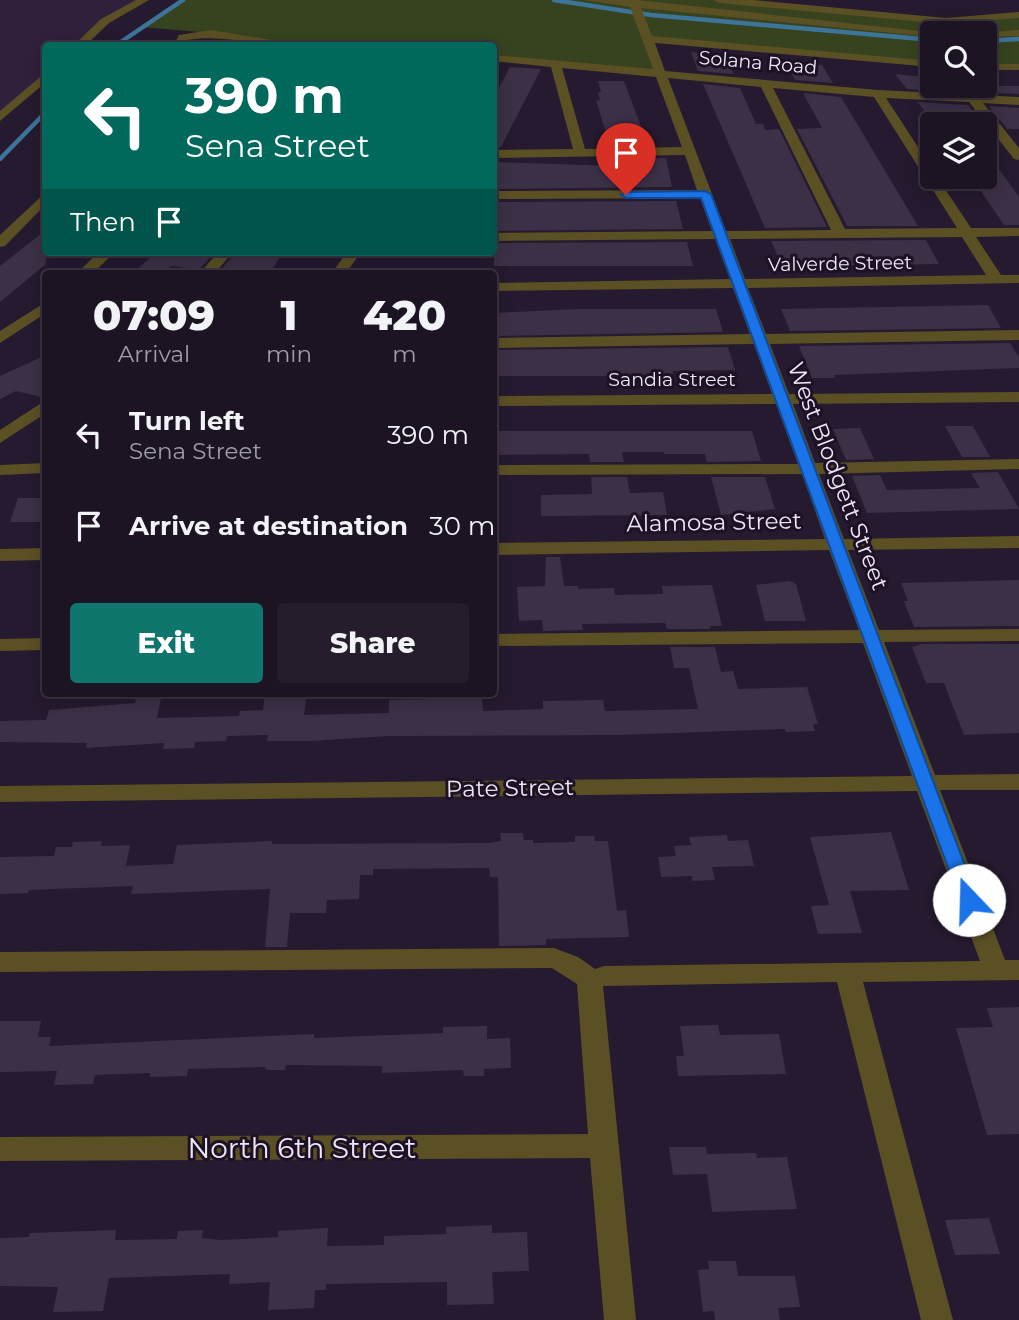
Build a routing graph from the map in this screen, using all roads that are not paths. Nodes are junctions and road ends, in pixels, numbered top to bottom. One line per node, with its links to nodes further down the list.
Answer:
1 (144, 0): 14 (street)
2 (589, 0): 7 (street)
3 (719, 0): 4 (street)
4 (782, 3): 6 (street)
5 (1019, 4): 8 (street)
6 (854, 6): 8 (street)
7 (637, 9): 10 (street); 13 (street, West Blodgett Street)
8 (890, 12): 9 (street)
9 (1019, 15)
10 (920, 33)
11 (1019, 33): 12 (street)
12 (997, 34)
13 (648, 40): 19 (street); 22 (street, West Blodgett Street)
14 (82, 42)
15 (180, 42): 16 (street)
16 (266, 42)
17 (497, 58): 18 (street, Solana Road)
18 (555, 62): 22 (street, Solana Road); 31 (street)
19 (920, 63)
20 (997, 67): 21 (street)
21 (1019, 67)
22 (659, 72): 24 (street, Solana Road); 30 (street, West Blodgett Street)
23 (42, 79): 28 (street)
24 (764, 81): 25 (street, Solana Road); 40 (street)
25 (878, 94): 26 (street, Solana Road); 38 (street)
26 (974, 100): 27 (street, Solana Road); 29 (street)
27 (1019, 101)
28 (0, 117)
29 (1012, 139): 33 (street)
30 (689, 150): 31 (street); 34 (street, West Blodgett Street)
31 (580, 153): 32 (street)
32 (497, 155)
33 (1019, 156)
34 (705, 194): 35 (street); 39 (street, West Blodgett Street)
35 (497, 195)
36 (42, 200): 42 (street)
37 (1019, 232): 38 (street)
38 (967, 233): 40 (street); 47 (street)
39 (720, 235): 40 (street); 41 (street); 49 (street, West Blodgett Street)
40 (841, 235)
41 (497, 237)
42 (0, 243)
43 (103, 256): 45 (street)
44 (222, 256): 46 (street)
45 (87, 270)
46 (210, 270)
47 (996, 279): 48 (street, Valverde Street); 49 (street, Valverde Street)
48 (1019, 279)
49 (740, 284): 50 (street, Valverde Street); 54 (street, West Blodgett Street)
50 (497, 287)
51 (42, 309): 53 (street)
52 (1019, 335): 54 (street)
53 (0, 338)
54 (760, 340): 55 (street); 57 (street, West Blodgett Street)
55 (497, 343)
56 (1019, 397): 57 (street, Sandia Street)
57 (783, 399): 58 (street, Sandia Street); 63 (street, West Blodgett Street)
58 (497, 401)
59 (42, 408): 60 (street)
60 (0, 438)
61 (1019, 464): 63 (street)
62 (42, 468): 64 (street)
63 (810, 469): 65 (street); 67 (street, West Blodgett Street)
64 (0, 470)
65 (497, 470)
66 (1019, 542): 67 (street, Alamosa Street)
67 (838, 545): 68 (street, Alamosa Street); 72 (street, West Blodgett Street)
68 (497, 549)
69 (42, 554): 70 (street)
70 (0, 555)
71 (1019, 635): 72 (street)
72 (873, 637): 73 (street); 77 (street, West Blodgett Street)
73 (497, 640)
74 (42, 644): 75 (street)
75 (0, 645)
76 (1019, 782): 77 (street, Pate Street)
77 (925, 783): 78 (street, Pate Street); 80 (street, West Blodgett Street)
78 (0, 794)
79 (0, 962): 82 (street)
80 (1007, 970): 81 (street)
81 (848, 973): 82 (street); 86 (street)
82 (592, 980): 83 (street)
83 (603, 1146): 84 (street, North 6th Street); 85 (street)
84 (0, 1149)
85 (620, 1320)
86 (937, 1320)

